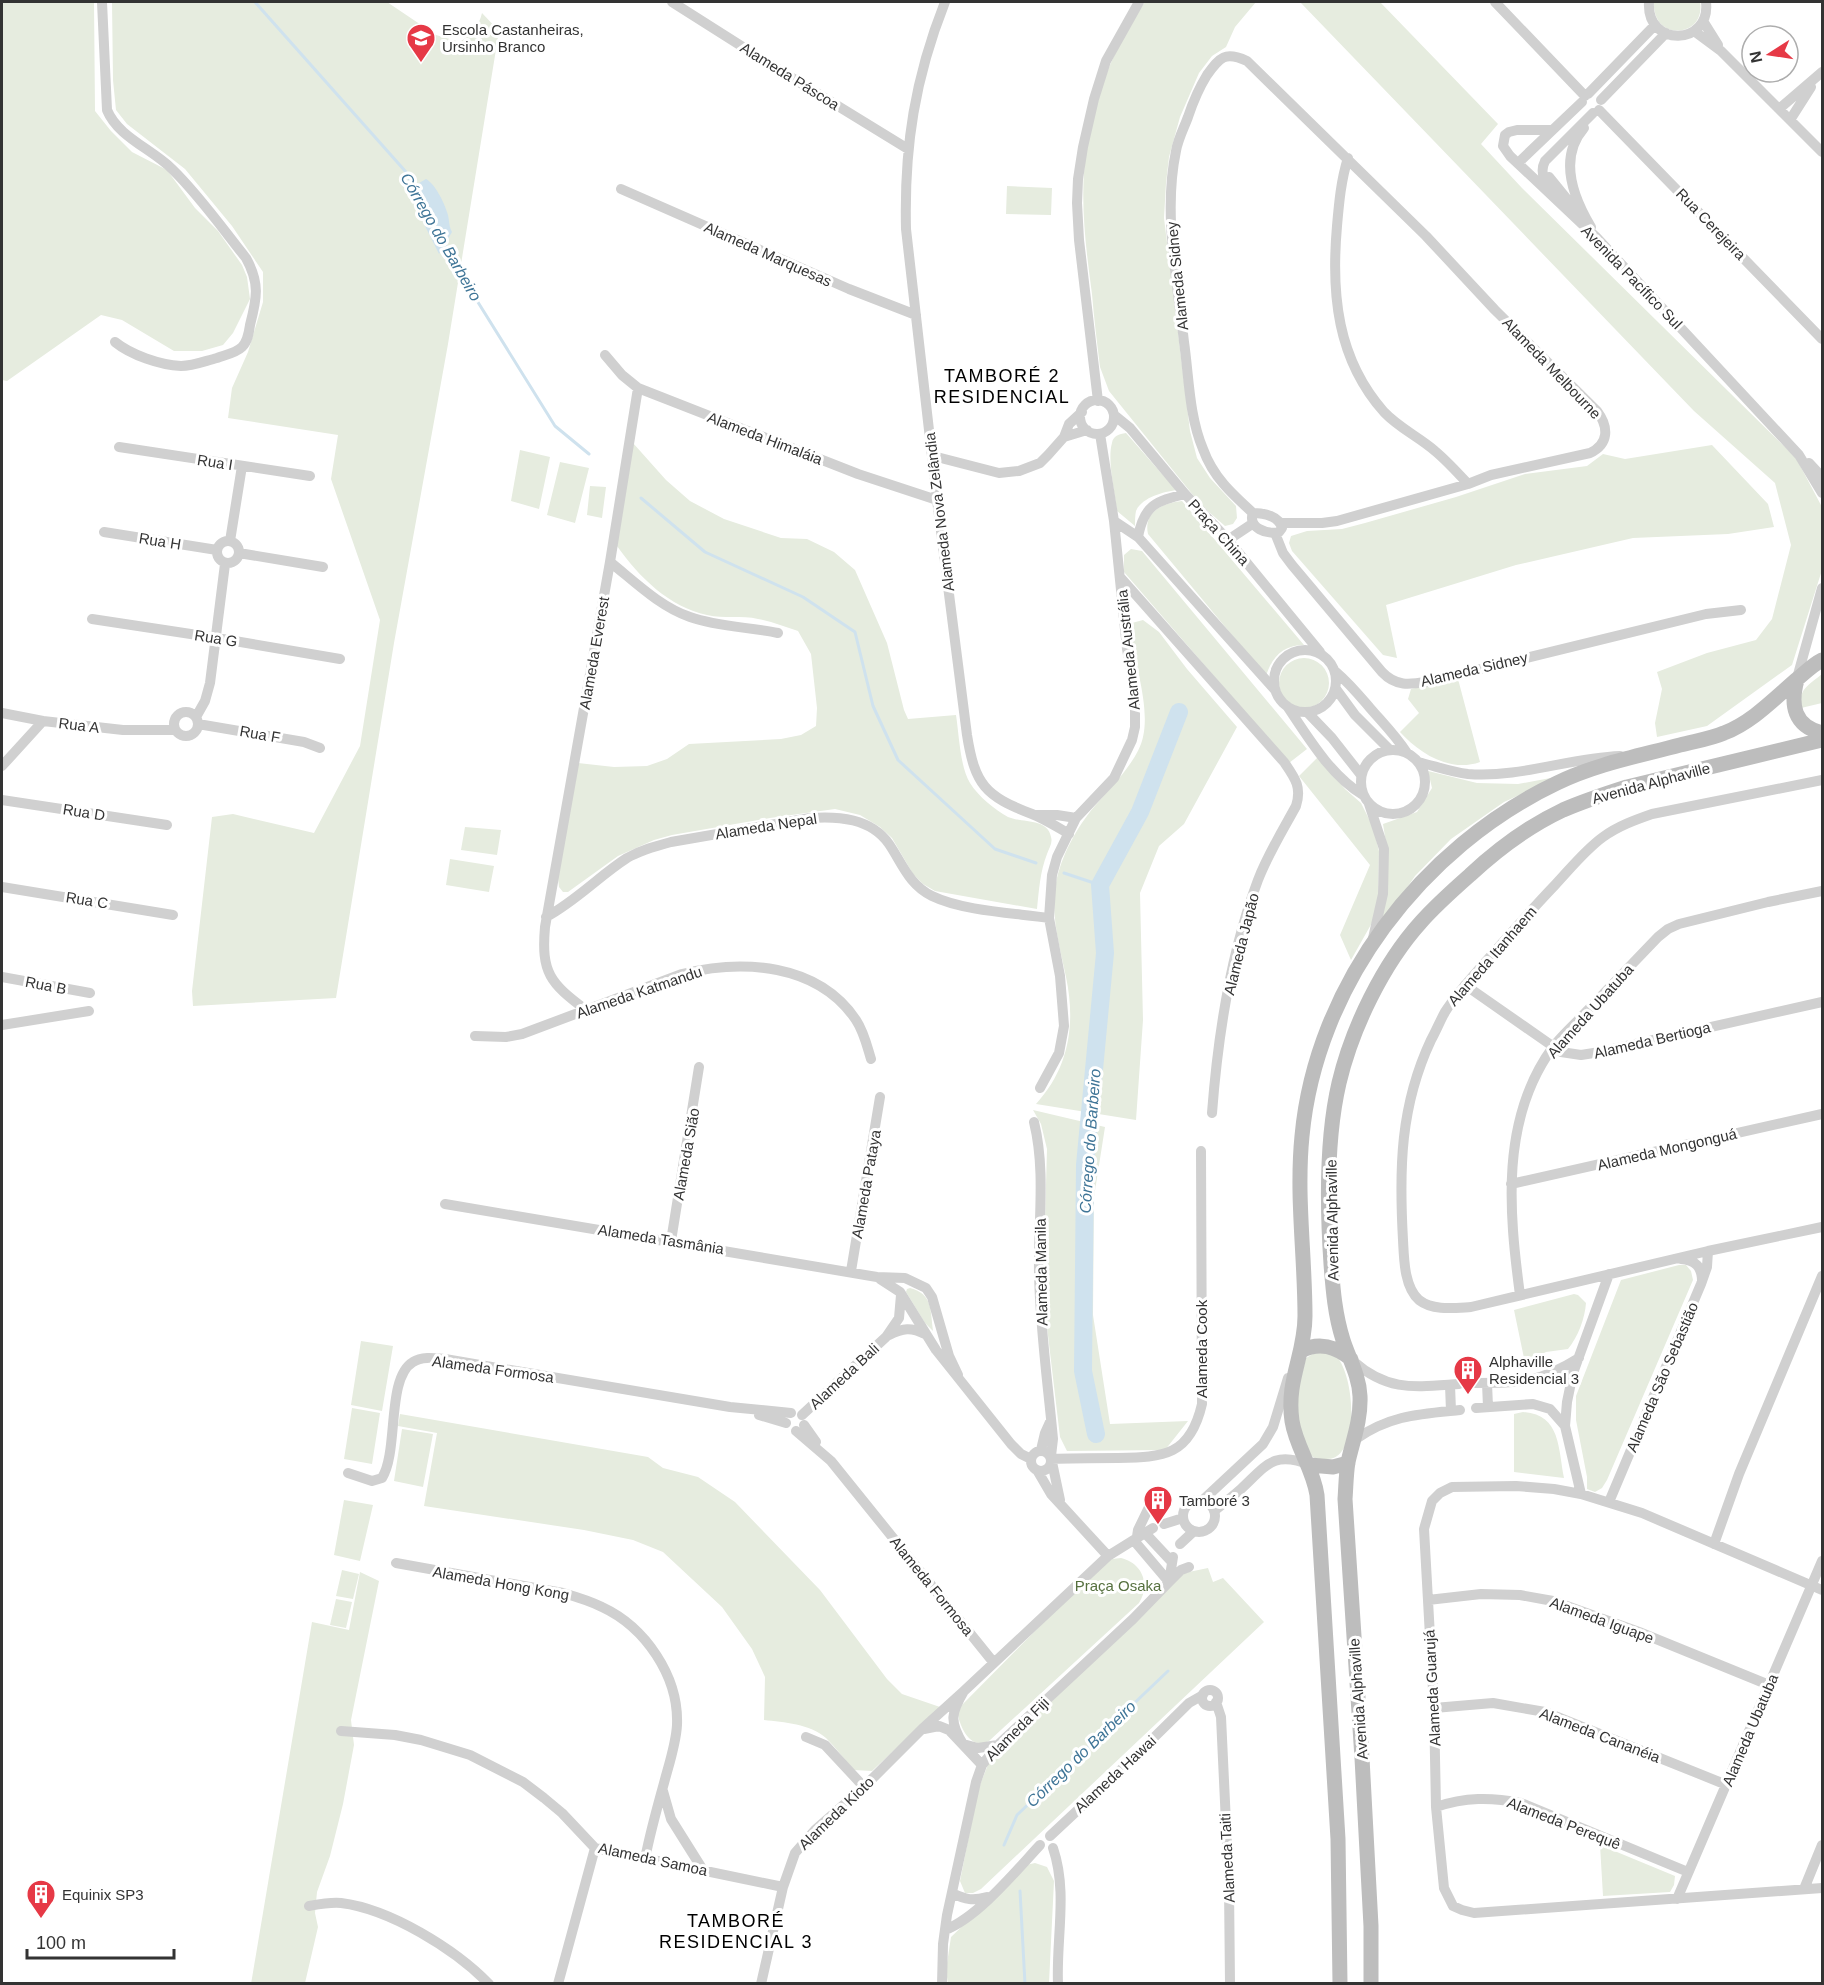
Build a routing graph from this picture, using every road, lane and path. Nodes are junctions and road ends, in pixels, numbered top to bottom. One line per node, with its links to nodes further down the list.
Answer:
1 (102, 2): 29 (street)
2 (672, 2): 21 (street, Alameda Páscoa)
3 (945, 2): 21 (street, Alameda Nova Zelândia)
4 (1139, 2): 32 (street)
5 (1495, 2): 15 (street)
6 (1649, 2): 9 (street)
7 (1706, 2): 8 (street)
8 (1703, 21): 10 (street); 12 (street)
9 (1655, 25): 11 (street); 15 (street)
10 (1694, 31): 11 (street); 12 (street)
11 (1666, 33): 16 (street)
12 (1721, 51): 17 (street)
13 (1247, 62): 23 (street, Alameda Melbourne); 48 (street, Alameda Sidney)
14 (1819, 76): 17 (street); 18 (street)
15 (1584, 100): 16 (street); 16 (street); 19 (street); 24 (street)
16 (1597, 109): 20 (street); 26 (street); 28 (street, Rua Cerejeira)
17 (1779, 109): 18 (street)
18 (1791, 120): 22 (street)
19 (1552, 130): 24 (street); 24 (street, Avenida Pacífico Sul)
20 (1581, 132): 26 (street); 26 (street)
21 (908, 148): 27 (street, Alameda Nova Zelândia)
22 (1822, 152)
23 (1348, 158): 44 (street); 44 (street, Alameda Melbourne)
24 (1520, 164): 26 (street, Avenida Pacífico Sul)
25 (621, 189): 27 (street, Alameda Marquesas)
26 (1597, 238): 39 (street, Avenida Pacífico Sul)
27 (916, 315): 40 (street, Alameda Nova Zelândia)
28 (1822, 339)
29 (115, 342)
30 (605, 355): 31 (street, Alameda Himaláia)
31 (638, 388): 47 (street, Alameda Himaláia); 58 (street, Alameda Everest)
32 (1098, 400): 33 (street); 34 (street)
33 (1082, 412): 35 (street); 37 (street)
34 (1114, 415): 36 (street); 46 (street, Praça China)
35 (1087, 430): 36 (street); 37 (street)
36 (1100, 434): 49 (street, Alameda Austrália)
37 (1064, 437): 40 (street)
38 (119, 447): 41 (street, Rua I)
39 (1799, 455): 43 (street, Avenida Pacífico Sul); 45 (street, Avenida Pacífico Sul)
40 (933, 456): 47 (street, Alameda Nova Zelândia)
41 (242, 466): 42 (street, Rua I); 55 (street)
42 (310, 476)
43 (1822, 477)
44 (1468, 484): 50 (street, Alameda Melbourne)
45 (1822, 493)
46 (1185, 494): 53 (street); 54 (street, Praça China)
47 (937, 500): 94 (street, Alameda Nova Zelândia)
48 (1253, 519): 50 (street, Alameda Melbourne); 52 (street); 54 (street)
49 (1114, 520): 53 (street); 61 (street, Alameda Austrália)
50 (1281, 523): 52 (street)
51 (104, 532): 56 (street, Rua H)
52 (1275, 534): 64 (street, Alameda Sidney)
53 (1138, 537): 75 (street)
54 (1228, 540): 69 (street, Praça China)
55 (230, 541): 56 (street); 57 (street)
56 (216, 550): 59 (street)
57 (239, 553): 59 (street); 60 (street)
58 (610, 562): 67 (street); 100 (street, Alameda Everest)
59 (225, 564): 68 (street)
60 (323, 567)
61 (1119, 577): 63 (street, Alameda Austrália); 66 (street, Alameda Japão)
62 (1822, 588): 73 (street)
63 (1122, 598): 66 (street, Alameda Japão); 95 (street, Alameda Austrália)
64 (1741, 610)
65 (92, 619): 68 (street, Rua G)
66 (1158, 622): 119 (street, Alameda Japão)
67 (778, 633)
68 (217, 638): 70 (street, Rua G); 79 (street)
69 (1320, 652): 72 (street, Praça China); 75 (street)
70 (340, 659)
71 (1822, 660): 73 (main road)
72 (1336, 672): 74 (street); 86 (street, Praça China)
73 (1797, 680): 82 (main road); 87 (main road, Avenida Alphaville)
74 (1336, 689): 78 (street); 85 (street)
75 (1275, 690): 76 (street)
76 (1287, 706): 78 (street); 93 (street)
77 (2, 713): 80 (street)
78 (1308, 713): 90 (street)
79 (197, 720): 81 (street); 81 (street); 84 (street, Rua F)
80 (43, 721): 81 (street, Rua A); 89 (street, Rua A)
81 (175, 730)
82 (1822, 733)
83 (1822, 740): 142 (main road, Avenida Alphaville)
84 (320, 748)
85 (1390, 750): 86 (street, Praça China); 90 (street)
86 (1407, 753): 88 (street, Praça China)
87 (1650, 753): 88 (street, Praça China); 105 (main road, Avenida Alphaville)
88 (1418, 762): 93 (street)
89 (2, 766)
90 (1361, 775): 93 (street)
91 (1822, 780): 107 (street, Alameda Itanhaem)
92 (2, 800): 96 (street, Rua D)
93 (1366, 800): 105 (street)
94 (1034, 815): 95 (street, Alameda Nova Zelândia); 97 (street, Alameda Nova Zelândia)
95 (1076, 818): 97 (street, Alameda Austrália)
96 (167, 825)
97 (1069, 834): 104 (street, Alameda Austrália)
98 (2, 887): 102 (street, Rua C)
99 (1822, 891): 114 (street, Alameda Ubatuba)
100 (552, 893): 101 (street); 103 (street, Alameda Everest)
101 (573, 900): 103 (street, Alameda Nepal); 104 (street, Alameda Nepal)
102 (173, 915)
103 (546, 917): 110 (street, Alameda Everest)
104 (1049, 918): 117 (street, Alameda Austrália)
105 (1371, 946): 140 (main road, Avenida Alphaville)
106 (2, 977): 108 (street, Rua B)
107 (1465, 985): 114 (street, Alameda Bertioga); 136 (street, Alameda Itanhaem)
108 (90, 993)
109 (1822, 1002): 114 (street, Alameda Bertioga)
110 (586, 1010): 113 (street, Alameda Katmandu); 115 (street, Alameda Katmandu)
111 (89, 1011): 112 (street)
112 (2, 1025)
113 (475, 1036)
114 (1554, 1047): 123 (street, Alameda Ubatuba)
115 (871, 1059)
116 (699, 1067): 126 (street, Alameda Sião)
117 (1040, 1088)
118 (880, 1097): 129 (street, Alameda Pataya)
119 (1212, 1113)
120 (1822, 1114): 123 (street, Alameda Mongonguá)
121 (1034, 1122): 149 (street, Alameda Manila)
122 (1201, 1151): 153 (street, Alameda Cook)
123 (1511, 1184): 136 (street, Alameda Ubatuba)
124 (445, 1204): 126 (street, Alameda Tasmânia)
125 (1822, 1227): 127 (street, Alameda Itanhaem)
126 (670, 1241): 129 (street, Alameda Tasmânia)
127 (1708, 1251): 128 (street, Alameda Itanhaem); 133 (street, Alameda São Sebastião)
128 (1676, 1259): 130 (street, Alameda Itanhaem); 133 (street)
129 (850, 1271): 132 (street, Alameda Tasmânia)
130 (1609, 1274): 136 (street, Alameda Itanhaem); 141 (street)
131 (1822, 1276): 169 (street)
132 (878, 1277): 134 (street, Alameda Tasmânia); 135 (street, Alameda Tasmânia)
133 (1702, 1282): 161 (street, Alameda São Sebastião)
134 (919, 1283): 135 (street); 137 (street, Alameda Tasmânia)
135 (900, 1292): 138 (street, Alameda Tasmânia); 139 (street)
136 (1520, 1295)
137 (941, 1327): 138 (street); 143 (street, Alameda Tasmânia)
138 (926, 1335): 139 (street); 143 (street, Alameda Tasmânia)
139 (886, 1337): 148 (street, Alameda Bali)
140 (1301, 1351): 142 (main road); 155 (main road, Avenida Alphaville); 160 (street)
141 (1579, 1358): 145 (street); 150 (street)
142 (1353, 1361): 151 (main road, Avenida Alphaville); 151 (street)
143 (958, 1375): 152 (street, Alameda Tasmânia)
144 (1475, 1383): 145 (street)
145 (1487, 1383): 146 (street)
146 (1488, 1407): 147 (street); 150 (street)
147 (1476, 1408)
148 (796, 1421): 157 (street, Alameda Formosa); 177 (street, Alameda Formosa)
149 (1050, 1422): 152 (street, Alameda Manila); 153 (street, Alameda Manila)
150 (1565, 1425): 158 (street)
151 (1356, 1439): 154 (main road, Avenida Alphaville)
152 (1036, 1454): 153 (street); 156 (street)
153 (1051, 1459): 156 (street); 162 (street)
154 (1348, 1463): 155 (main road); 217 (main road, Avenida Alphaville)
155 (1310, 1465): 163 (street); 216 (main road, Avenida Alphaville)
156 (1037, 1470): 162 (street)
157 (348, 1473)
158 (1581, 1494): 161 (street, Alameda Guarujá); 176 (street, Alameda Guarujá)
159 (1152, 1499): 167 (street)
160 (1203, 1500): 163 (street); 164 (street)
161 (1610, 1502): 169 (street, Alameda Guarujá)
162 (1063, 1506): 170 (street)
163 (1214, 1511): 166 (street)
164 (1183, 1518): 165 (street); 166 (street)
165 (1164, 1524)
166 (1194, 1531): 168 (street)
167 (1135, 1540): 170 (street, Alameda Kioto); 174 (street); 174 (street, Alameda Kioto)
168 (1180, 1544)
169 (1714, 1544): 175 (street, Alameda Guarujá)
170 (1108, 1556): 177 (street, Alameda Kioto)
171 (1822, 1561): 175 (street, Alameda Ubatuba)
172 (396, 1563): 190 (street, Alameda Hong Kong)
173 (1189, 1567): 174 (street, Alameda Fiji)
174 (1169, 1582): 186 (street, Alameda Fiji)
175 (1817, 1588): 178 (street, Alameda Ubatuba)
176 (1428, 1600): 178 (street, Alameda Iguape); 181 (street, Alameda Guarujá)
177 (994, 1663): 179 (street, Alameda Kioto)
178 (1769, 1685): 188 (street, Alameda Ubatuba)
179 (964, 1691): 182 (street, Alameda Kioto); 185 (street, Alameda Kioto)
180 (1209, 1702): 194 (street, Alameda Hawai); 215 (street, Alameda Taiti)
181 (1434, 1708): 188 (street, Alameda Cananéia); 191 (street, Alameda Guarujá)
182 (922, 1729): 185 (street); 189 (street, Alameda Kioto)
183 (341, 1731): 197 (street, Alameda Samoa)
184 (806, 1737): 189 (street)
185 (963, 1744): 186 (street); 187 (street)
186 (999, 1744): 187 (street, Alameda Fiji)
187 (982, 1765): 205 (street, Alameda Fiji)
188 (1727, 1785): 201 (street, Alameda Ubatuba)
189 (864, 1787): 202 (street, Alameda Kioto)
190 (662, 1788): 192 (street); 193 (street, Alameda Hong Kong)
191 (1437, 1807): 201 (street, Alameda Perequê); 207 (street, Alameda Guarujá)
192 (671, 1819): 193 (street); 200 (street)
193 (651, 1830): 199 (street, Alameda Hong Kong)
194 (1050, 1836): 195 (street); 198 (street)
195 (1040, 1845): 198 (street); 206 (street)
196 (1822, 1845): 204 (street)
197 (595, 1848): 199 (street, Alameda Samoa); 211 (street)
198 (1053, 1848): 214 (street)
199 (645, 1859): 200 (street, Alameda Samoa)
200 (703, 1870): 202 (street, Alameda Samoa)
201 (1688, 1872): 207 (street, Alameda Ubatuba)
202 (783, 1887): 212 (street, Alameda Kioto)
203 (1822, 1888): 204 (street, Alameda Guarujá)
204 (1804, 1889): 207 (street, Alameda Guarujá)
205 (952, 1893): 206 (street); 209 (street, Alameda Fiji)
206 (990, 1896): 209 (street)
207 (1677, 1899)
208 (309, 1906): 210 (street)
209 (945, 1930): 213 (street, Alameda Fiji)
210 (489, 1983)
211 (558, 1983)
212 (761, 1983)
213 (942, 1983)
214 (1058, 1983)
215 (1230, 1983)
216 (1340, 1983)
217 (1371, 1983)

